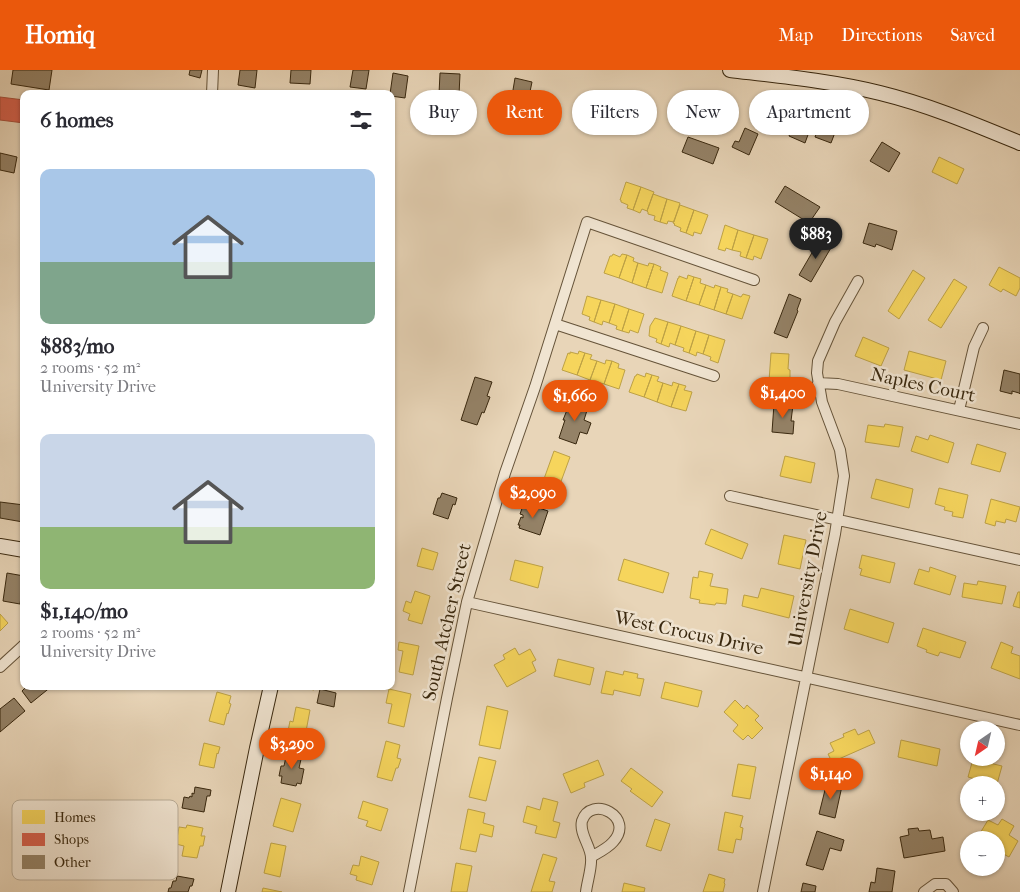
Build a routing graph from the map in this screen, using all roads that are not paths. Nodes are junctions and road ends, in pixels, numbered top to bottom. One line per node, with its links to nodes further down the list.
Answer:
1 (213, 70): 3 (street)
2 (730, 70): 4 (main road)
3 (212, 90)
4 (1020, 143)
5 (754, 280): 7 (street, South Atcher Street)
6 (858, 281): 10 (street, University Drive)
7 (555, 324): 9 (street); 18 (street, South Atcher Street)
8 (983, 328): 11 (street)
9 (714, 376)
10 (818, 383): 11 (street, Naples Court); 14 (street, University Drive)
11 (959, 410): 12 (street, Naples Court)
12 (1020, 424)
13 (730, 496): 14 (street)
14 (837, 520): 17 (street); 21 (street, University Drive)
15 (0, 546): 16 (main road)
16 (20, 549)
17 (1020, 560)
18 (467, 602): 21 (street, West Crocus Drive); 26 (street, South Atcher Street)
19 (20, 649): 20 (street)
20 (0, 667)
21 (807, 678): 23 (street, West Crocus Drive); 28 (street, University Drive)
22 (270, 690): 25 (main road)
23 (1020, 725)
24 (592, 858): 24 (street); 27 (street)
25 (228, 892)
26 (409, 892)
27 (586, 892)
28 (764, 892)
29 (924, 892): 30 (street)
30 (954, 892)

